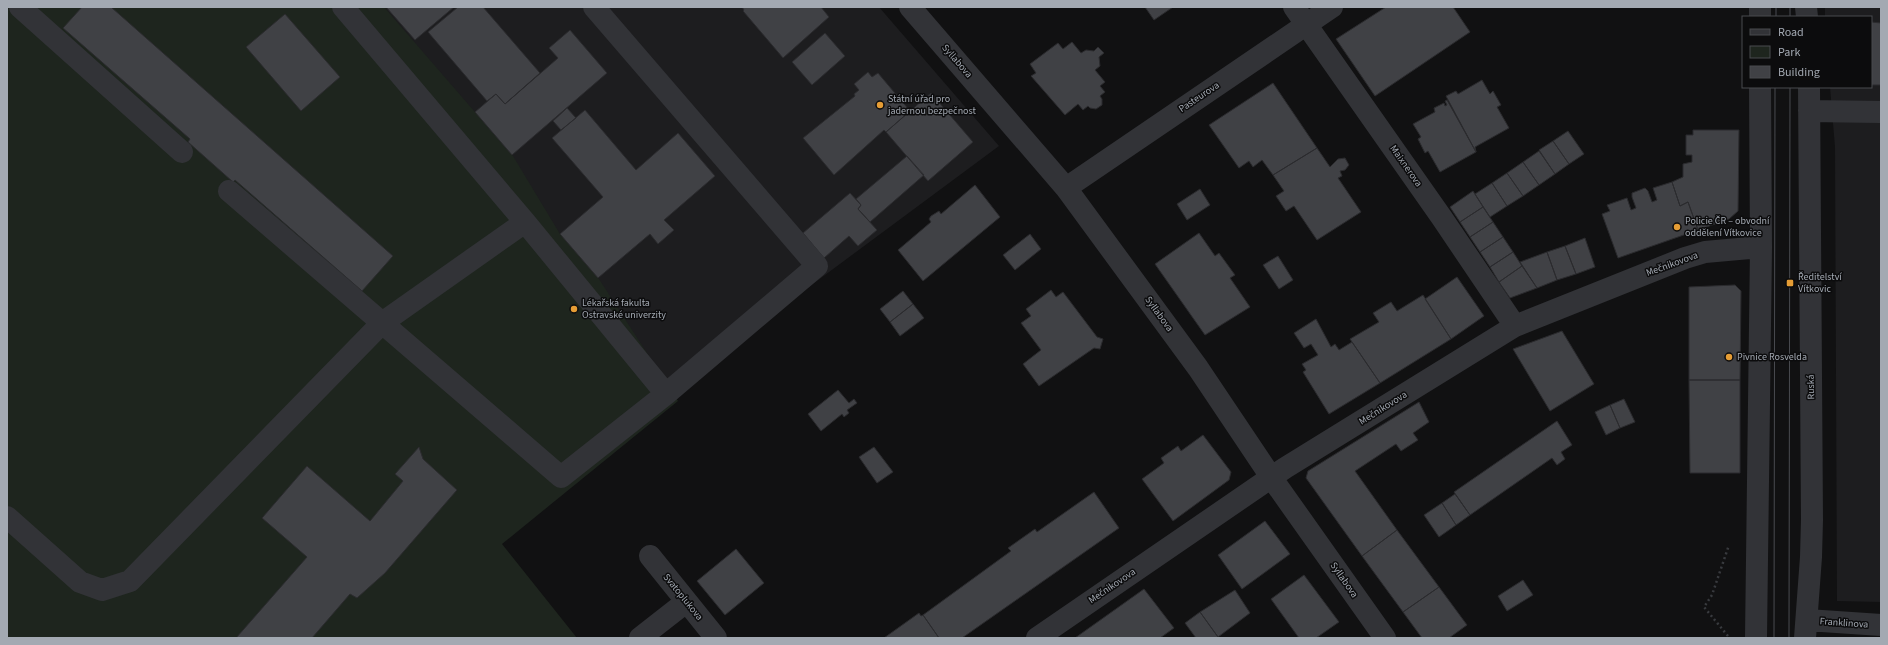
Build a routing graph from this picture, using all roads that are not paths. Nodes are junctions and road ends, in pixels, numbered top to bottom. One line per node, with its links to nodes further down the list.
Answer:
1 (20, 7): 12 (street)
2 (343, 7): 15 (street)
3 (594, 7): 19 (street)
4 (910, 7): 13 (street, Syllabova)
5 (1294, 7): 7 (street, Maixnerova)
6 (1332, 7): 7 (street, Pasteurova)
7 (1307, 24): 13 (street, Pasteurova); 18 (street, Maixnerova)
8 (1760, 88): 16 (street)
9 (1809, 88): 10 (street, Ruská)
10 (1810, 111): 11 (street); 25 (street, Ruská)
11 (1881, 112)
12 (182, 152)
13 (1066, 188): 20 (street, Syllabova)
14 (229, 191): 17 (street)
15 (525, 222): 17 (street); 19 (street)
16 (1761, 247): 18 (street, Mečnikovova); 30 (street)
17 (382, 323): 19 (street); 21 (street)
18 (1515, 326): 20 (street, Mečnikovova)
19 (666, 394)
20 (1271, 477): 28 (street, Mečnikovova); 29 (street, Syllabova)
21 (7, 517)
22 (650, 556): 23 (street, Svatoplukova)
23 (686, 602): 26 (street); 27 (street, Svatoplukova)
24 (1881, 625): 25 (street, Franklinova)
25 (1806, 629)
26 (640, 638)
27 (716, 638)
28 (1037, 638)
29 (1385, 638)
30 (1756, 638)

